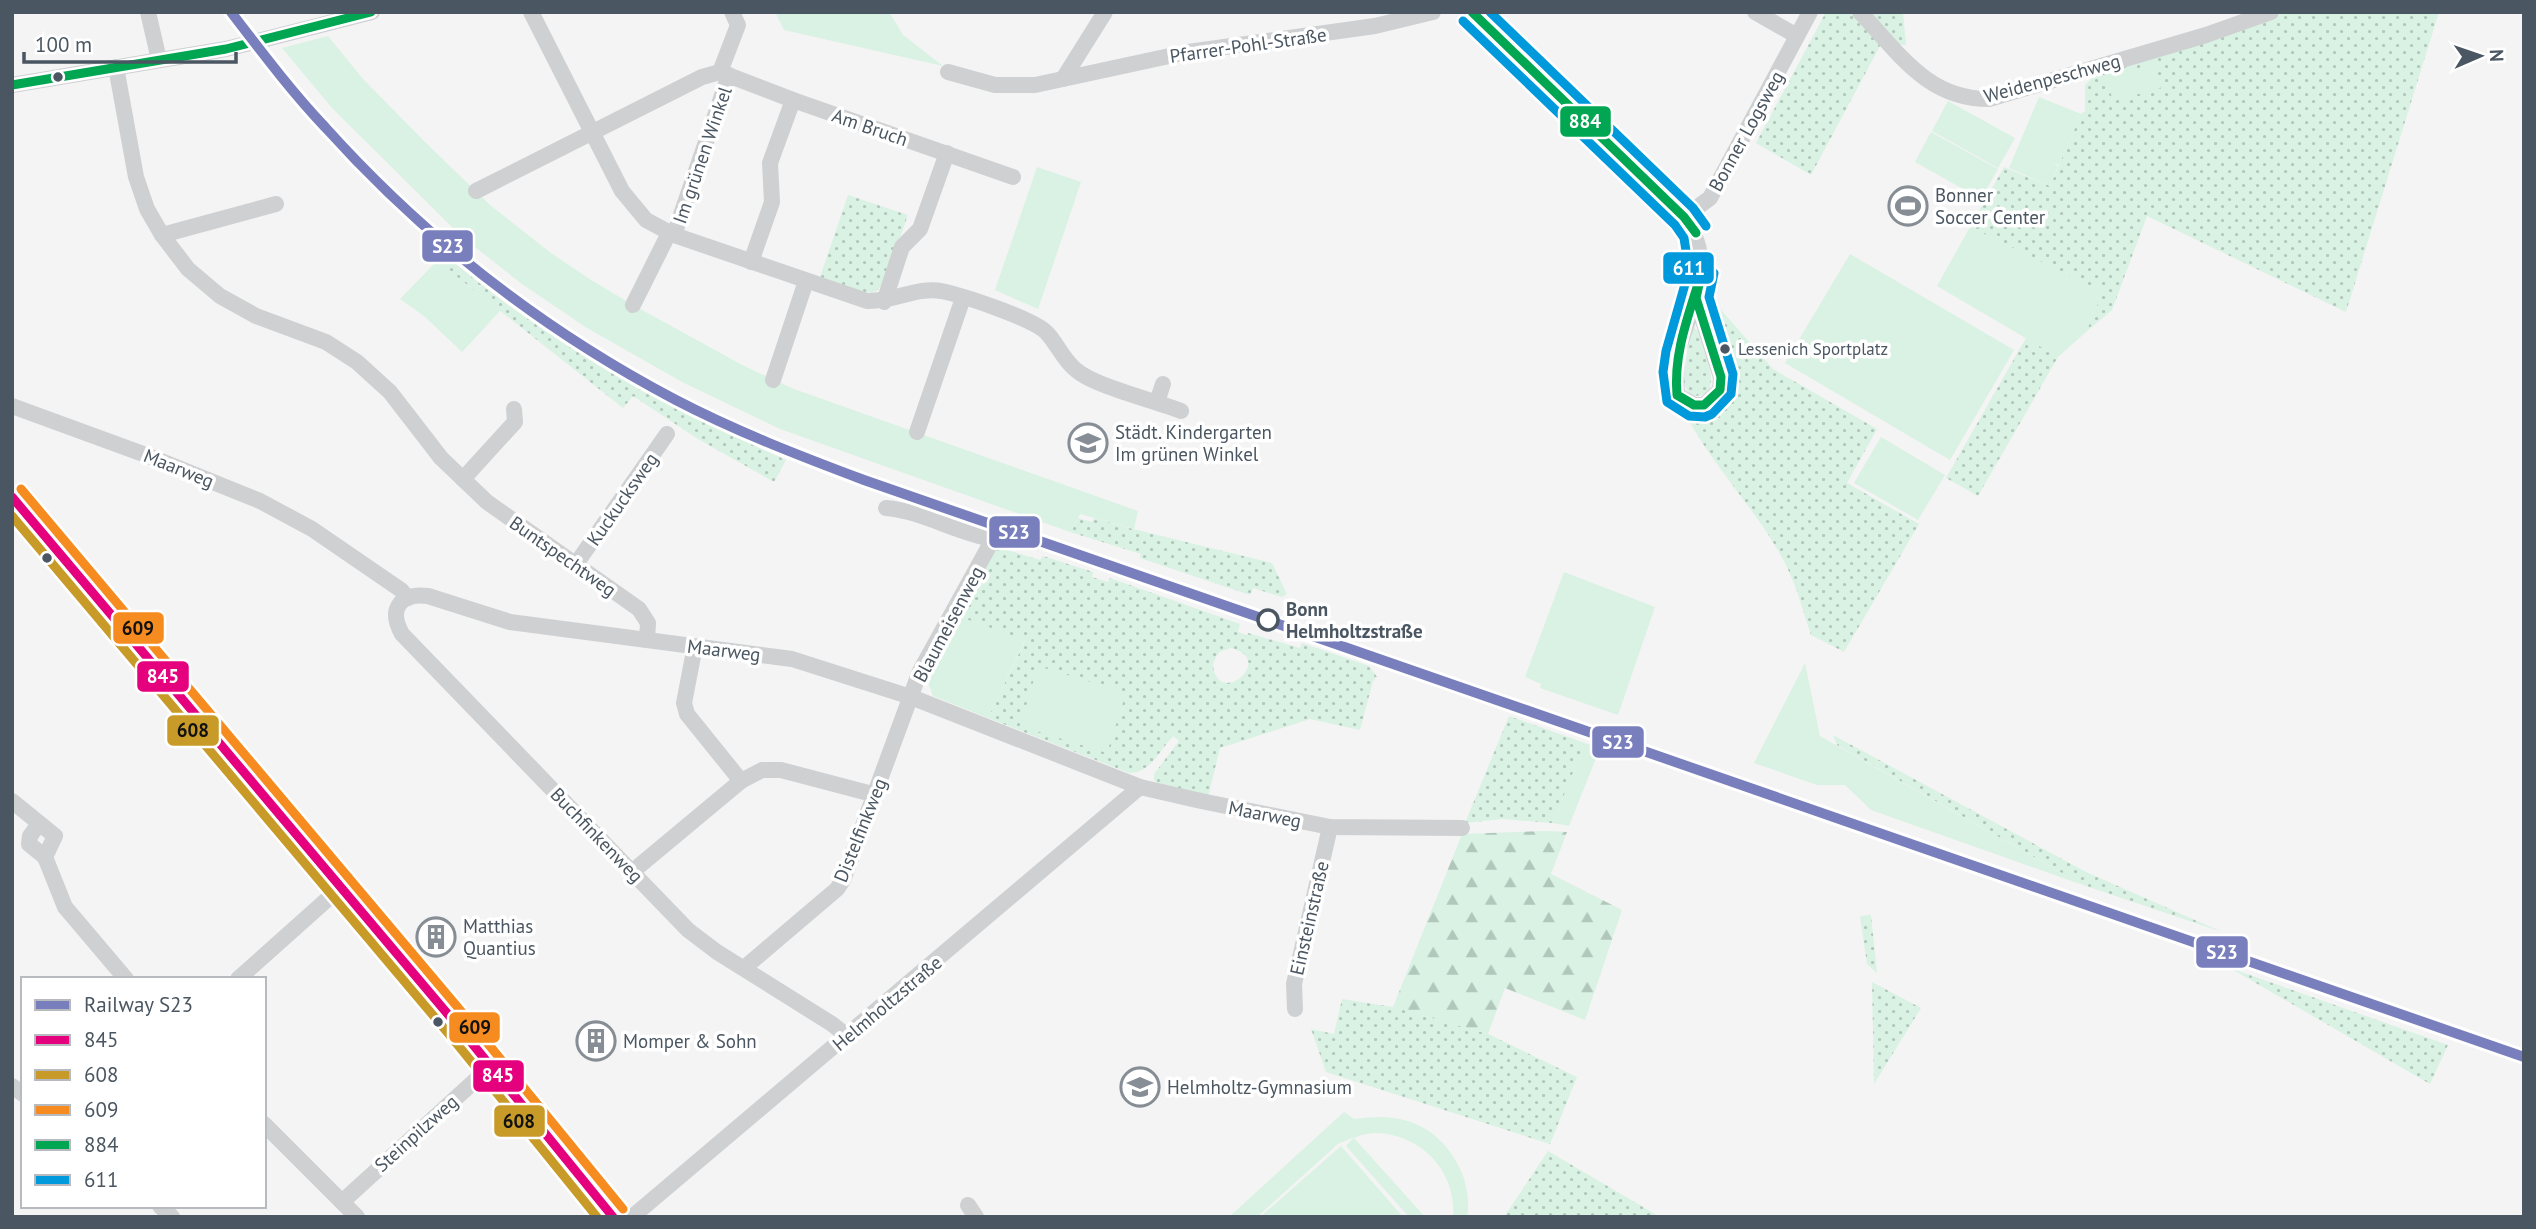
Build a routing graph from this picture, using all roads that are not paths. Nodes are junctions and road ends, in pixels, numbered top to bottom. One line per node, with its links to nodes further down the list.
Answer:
1 (148, 12): 13 (street)
2 (372, 12): 13 (street)
3 (531, 12): 20 (street, Im grünen Winkel)
4 (732, 12): 16 (street)
5 (1105, 12): 17 (street)
6 (1433, 12): 17 (street, Pfarrer-Pohl-Straße)
7 (1472, 12): 25 (street)
8 (1755, 12): 12 (street)
9 (1810, 12): 12 (street, Bonner Logsweg)
10 (1860, 12): 11 (street, Weidenpeschweg)
11 (2271, 12)
12 (1797, 36): 25 (street, Bonner Logsweg)
13 (159, 60): 14 (street)
14 (116, 67): 18 (street); 27 (street, Buntspechtweg)
15 (947, 72): 17 (street, Pfarrer-Pohl-Straße)
16 (725, 73): 19 (street, Am Bruch); 20 (street, Im grünen Winkel); 26 (street, Im grünen Winkel)
17 (1063, 79)
18 (12, 85)
19 (793, 100): 21 (street, Am Bruch); 28 (street)
20 (592, 131): 23 (street, Im grünen Winkel); 26 (street, Im grünen Winkel)
21 (947, 153): 22 (street, Am Bruch); 32 (street)
22 (1013, 177)
23 (476, 191)
24 (275, 204): 27 (street)
25 (1684, 217): 31 (street)
26 (671, 234): 28 (street, Im grünen Winkel); 33 (street, Im grünen Winkel)
27 (162, 235): 42 (street, Buntspechtweg)
28 (751, 262): 29 (street, Im grünen Winkel)
29 (806, 281): 32 (street, Im grünen Winkel); 34 (street)
30 (963, 298): 32 (street, Im grünen Winkel); 36 (street, Im grünen Winkel); 40 (street)
31 (1696, 298): 31 (street)
32 (884, 302)
33 (633, 305)
34 (773, 380)
35 (1163, 384): 36 (street)
36 (1157, 402): 39 (street, Im grünen Winkel)
37 (12, 406): 46 (street, Maarweg)
38 (514, 409): 42 (street)
39 (1181, 411)
40 (917, 432)
41 (667, 434): 45 (street, Kuckucksweg)
42 (463, 479): 45 (street, Buntspechtweg)
43 (12, 497): 57 (main road)
44 (886, 508): 49 (street, Blaumeisenweg)
45 (576, 564): 47 (street, Buntspechtweg)
46 (408, 598): 47 (street, Maarweg); 56 (street, Buchfinkenweg)
47 (648, 640): 48 (street, Maarweg)
48 (695, 646): 49 (street, Maarweg); 50 (street)
49 (911, 697): 51 (street, Maarweg); 52 (street, Distelfinkweg)
50 (741, 781): 52 (street); 56 (street)
51 (1140, 787): 54 (street, Maarweg); 62 (street, Helmholtzstraße)
52 (876, 795): 58 (street, Distelfinkweg)
53 (12, 801): 59 (street)
54 (1330, 827): 55 (street, Maarweg); 61 (street, Einsteinstraße)
55 (1462, 828)
56 (633, 871): 58 (street, Buchfinkenweg)
57 (341, 887): 60 (street); 63 (main road)
58 (744, 968): 62 (street, Buchfinkenweg)
59 (125, 977)
60 (240, 977)
61 (1295, 1009)
62 (847, 1037): 68 (street, Helmholtzstraße)
63 (491, 1066): 65 (street, Steinpilzweg); 67 (main road)
64 (266, 1126): 65 (street)
65 (342, 1202): 66 (street)
66 (357, 1217)
67 (613, 1217)
68 (632, 1217)

